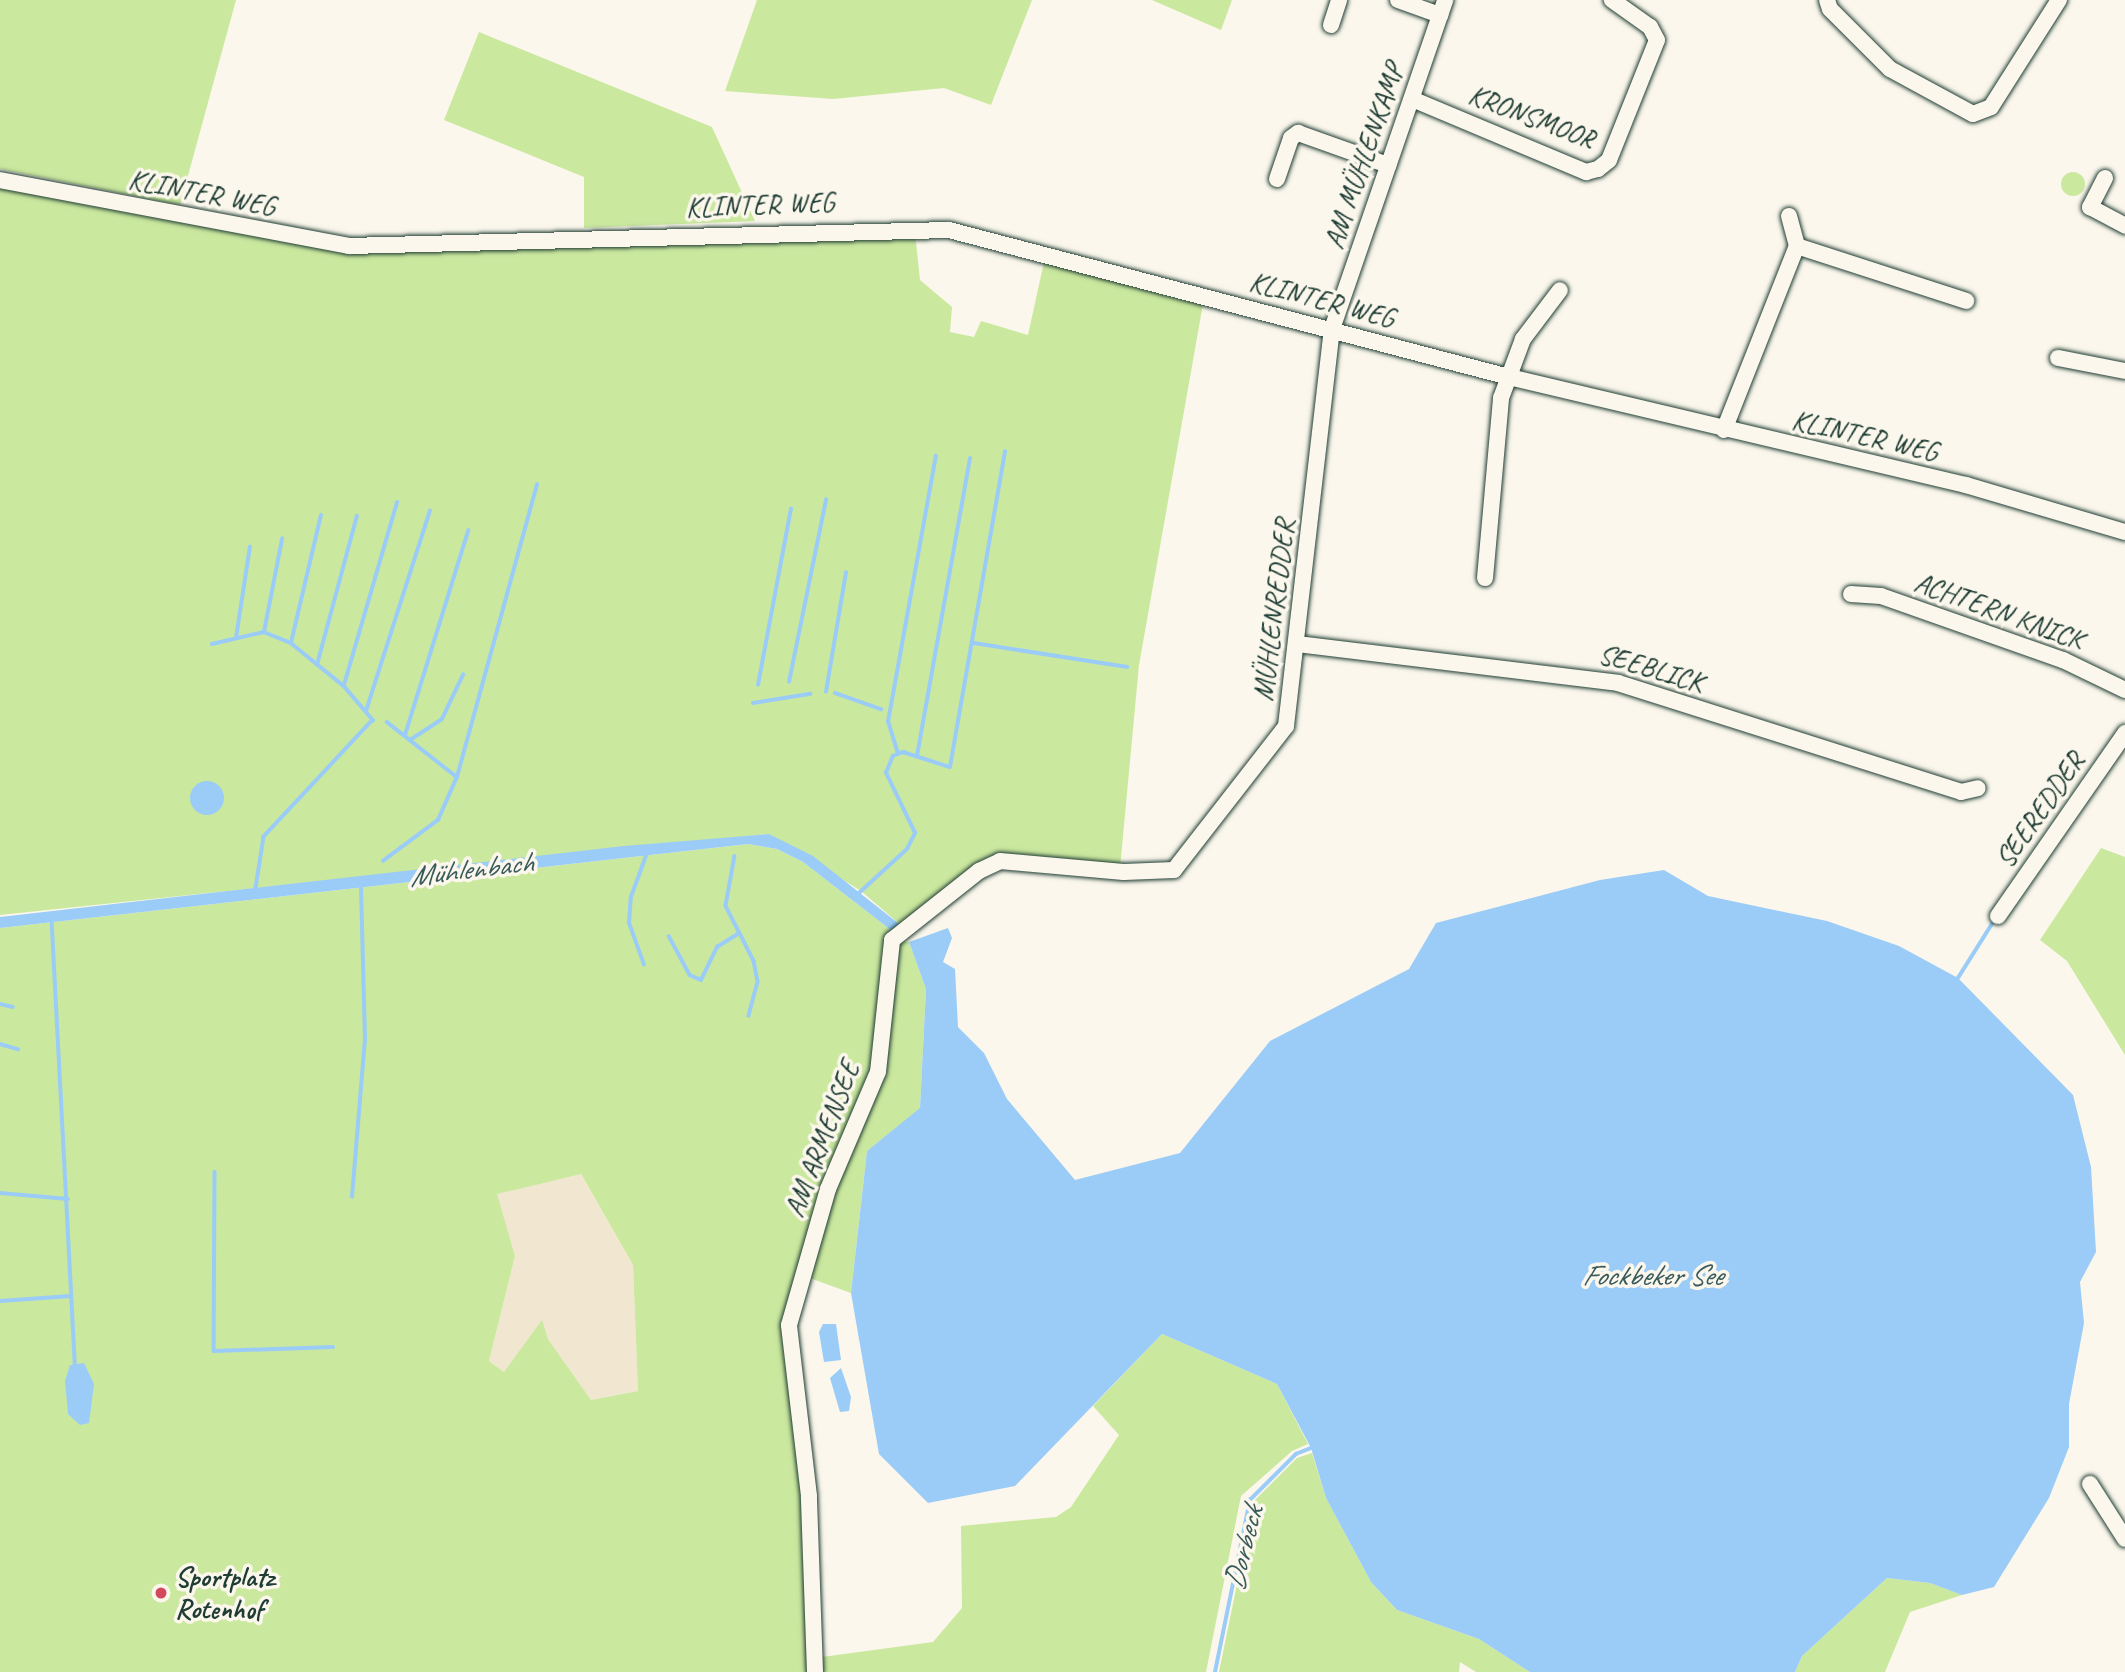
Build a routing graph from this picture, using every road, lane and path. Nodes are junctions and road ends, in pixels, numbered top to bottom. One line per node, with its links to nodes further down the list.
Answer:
1 (1339, 0): 7 (street)
2 (1398, 0): 6 (street)
3 (1612, 0): 8 (street, KRONSMOOR)
4 (1827, 0): 5 (street)
5 (2059, 0)
6 (1443, 8): 8 (street, AM MÜHLENKAMP)
7 (1331, 25)
8 (1412, 99): 9 (street, AM MÜHLENKAMP)
9 (1388, 165): 10 (street); 18 (street, AM MÜHLENKAMP)
10 (1278, 178)
11 (2105, 178): 14 (street)
12 (0, 180): 18 (street, KLINTER WEG)
13 (1789, 216): 15 (street)
14 (2125, 226)
15 (1797, 246): 17 (street); 22 (street)
16 (1560, 290): 21 (street)
17 (1966, 301)
18 (1332, 329): 21 (street, KLINTER WEG); 26 (street, MÜHLENREDDER)
19 (2058, 358): 20 (street)
20 (2125, 371)
21 (1509, 377): 22 (street, KLINTER WEG); 24 (street)
22 (1724, 430): 23 (street, KLINTER WEG)
23 (2125, 532)
24 (1485, 578)
25 (1851, 594): 27 (street, ACHTERN KNICK)
26 (1297, 644): 29 (street, SEEBLICK); 30 (street, MÜHLENREDDER)
27 (2125, 690)
28 (2125, 733): 31 (street, SEEREDDER)
29 (1978, 788)
30 (1183, 864): 34 (street, AM ARMENSEE)
31 (1998, 916)
32 (2090, 1484): 33 (street)
33 (2125, 1539)
34 (815, 1672)

